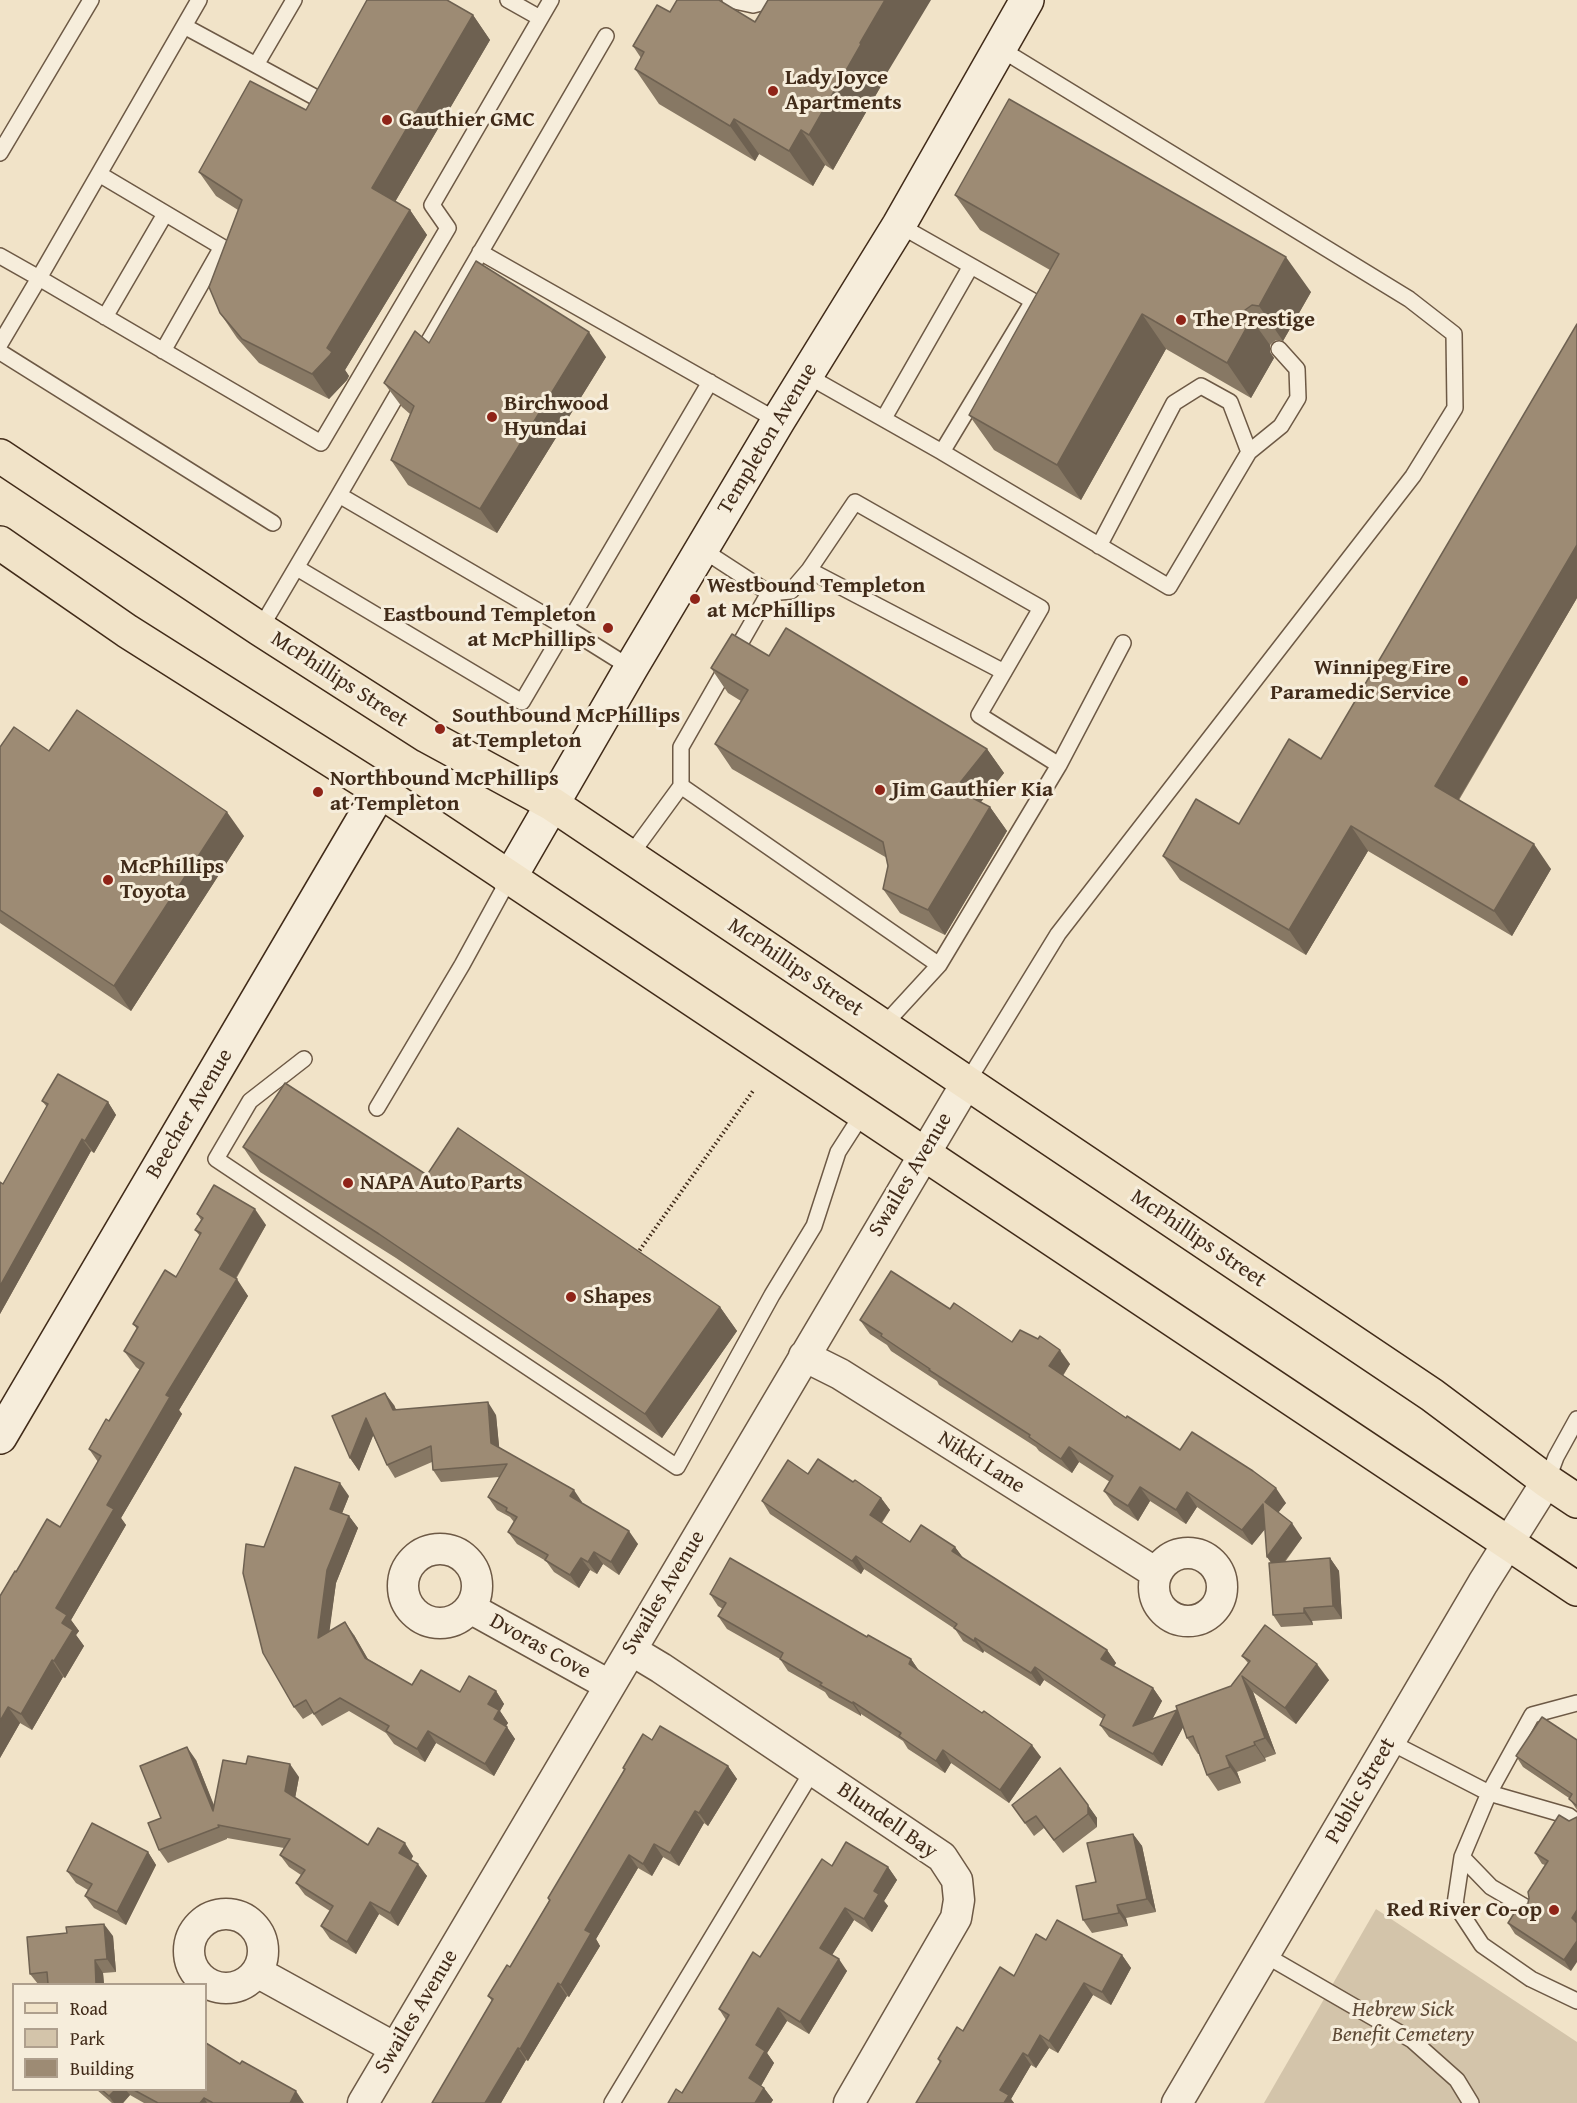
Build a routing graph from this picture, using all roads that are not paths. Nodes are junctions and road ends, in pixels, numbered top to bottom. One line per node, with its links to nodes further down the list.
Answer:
1 (91, 0): 15 (lane)
2 (199, 0): 10 (lane)
3 (294, 0): 13 (lane)
4 (508, 0): 9 (lane)
5 (550, 0): 9 (lane)
6 (730, 0): 7 (lane)
7 (773, 0)
8 (1027, 0): 12 (street, Templeton Avenue)
9 (540, 18): 26 (lane)
10 (184, 26): 13 (lane); 16 (lane)
11 (606, 36): 19 (lane)
12 (999, 48): 18 (street, Templeton Avenue); 57 (lane)
13 (256, 65): 14 (lane)
14 (334, 81)
15 (0, 153)
16 (99, 174): 17 (lane); 22 (lane)
17 (165, 214): 23 (lane); 26 (lane)
18 (899, 225): 21 (lane); 28 (street, Templeton Avenue)
19 (480, 252): 29 (lane); 35 (lane)
20 (0, 256): 22 (lane)
21 (971, 266): 30 (lane); 32 (lane)
22 (39, 278): 23 (lane); 24 (lane)
23 (105, 317): 26 (lane)
24 (0, 344)
25 (1279, 349): 33 (lane)
26 (163, 351)
27 (0, 352): 36 (lane)
28 (806, 375): 30 (lane); 31 (street, Templeton Avenue)
29 (710, 382): 31 (lane); 43 (lane)
30 (884, 418): 32 (lane)
31 (778, 421): 39 (street, Templeton Avenue)
32 (942, 452): 38 (lane)
33 (1249, 452): 38 (lane); 38 (lane)
34 (0, 456): 44 (main road, McPhillips Street)
35 (339, 495): 40 (lane); 43 (lane)
36 (273, 523)
37 (0, 543): 50 (main road)
38 (1099, 546)
39 (703, 550): 42 (lane); 46 (street, Templeton Avenue)
40 (297, 568): 43 (lane); 44 (lane)
41 (808, 570): 42 (lane); 47 (lane); 47 (lane)
42 (769, 593): 49 (lane)
43 (567, 628): 46 (lane)
44 (260, 629): 51 (main road, McPhillips Street)
45 (1123, 643): 48 (lane)
46 (631, 668): 51 (street, Templeton Avenue)
47 (1004, 672): 48 (lane)
48 (1059, 765): 54 (lane)
49 (681, 786): 52 (lane); 54 (lane)
50 (380, 791): 53 (main road); 63 (street, Beecher Avenue)
51 (552, 804): 52 (main road, McPhillips Street); 53 (street, Templeton Avenue)
52 (629, 857): 55 (main road, McPhillips Street)
53 (509, 879): 58 (lane); 59 (main road)
54 (939, 965): 55 (lane)
55 (882, 1027): 57 (main road, McPhillips Street)
56 (304, 1059): 59 (lane)
57 (966, 1084): 60 (street, Swailes Avenue); 64 (main road, McPhillips Street)
58 (377, 1108)
59 (863, 1113): 60 (main road)
60 (924, 1154): 61 (street, Swailes Avenue); 66 (main road)
61 (804, 1356): 67 (street, Nikki Lane); 70 (street, Swailes Avenue)
62 (1577, 1419): 64 (lane)
63 (0, 1437)
64 (1547, 1481): 65 (main road, McPhillips Street); 66 (street, Public Street)
65 (1577, 1501)
66 (1508, 1542): 68 (main road); 73 (street, Public Street)
67 (1156, 1573)
68 (1577, 1590)
69 (470, 1608): 71 (street, Dvoras Cove)
70 (631, 1650): 71 (street, Swailes Avenue); 74 (street, Blundell Bay)
71 (609, 1685): 82 (street, Swailes Avenue)
72 (1577, 1703): 75 (lane)
73 (1390, 1742): 75 (lane); 79 (street, Public Street)
74 (813, 1770): 84 (lane); 85 (street, Blundell Bay)
75 (1489, 1793): 76 (lane); 77 (lane)
76 (1577, 1822)
77 (1462, 1857): 78 (lane); 81 (lane)
78 (1527, 1908)
79 (1265, 1955): 86 (street, Public Street); 87 (lane)
80 (257, 1972): 82 (street)
81 (1577, 2001)
82 (395, 2048): 83 (street, Swailes Avenue)
83 (363, 2103)
84 (612, 2103)
85 (849, 2103)
86 (1177, 2103)
87 (1471, 2103)

